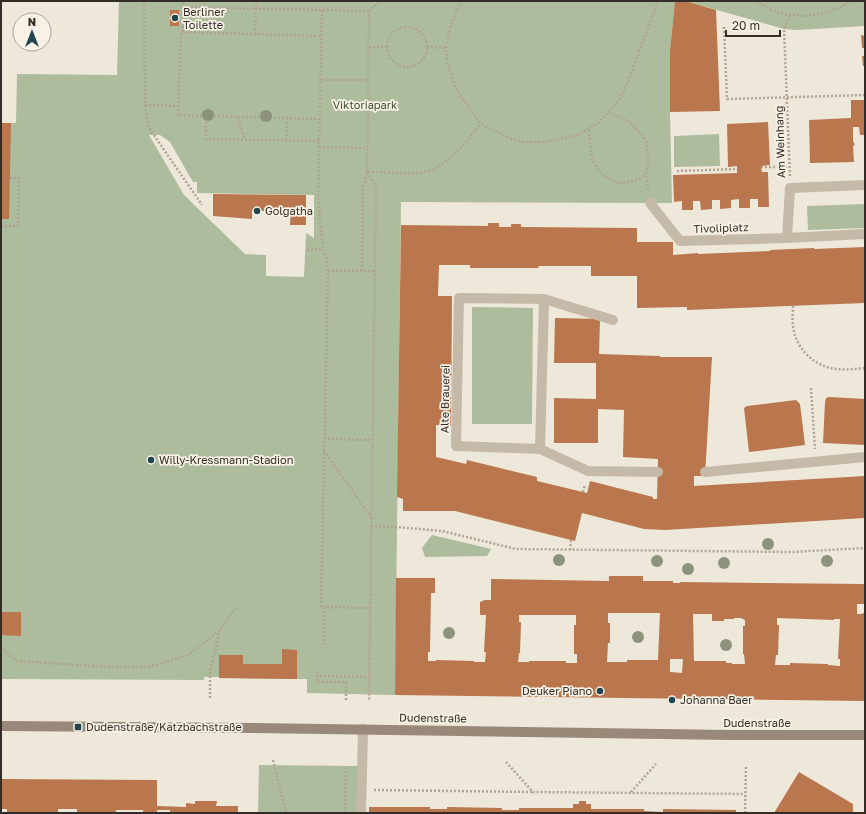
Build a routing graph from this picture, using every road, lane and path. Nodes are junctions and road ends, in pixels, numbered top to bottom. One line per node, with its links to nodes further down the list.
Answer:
1 (144, 1): 26 (path)
2 (184, 1): 9 (path)
3 (256, 1): 10 (path)
4 (380, 1): 12 (path)
5 (462, 1): 21 (path)
6 (658, 1): 28 (path)
7 (756, 1): 13 (path)
8 (851, 1): 13 (path)
9 (183, 7): 10 (path); 15 (path)
10 (256, 9): 11 (path); 16 (path)
11 (322, 10): 12 (path); 17 (path)
12 (369, 11): 18 (path)
13 (790, 15): 25 (path, Am Weinhang)
14 (724, 27): 25 (path)
15 (183, 32): 16 (path); 27 (path)
16 (255, 34): 17 (path)
17 (322, 36): 22 (path)
18 (369, 47): 19 (path); 23 (path)
19 (388, 47): 20 (path); 20 (path)
20 (427, 47): 21 (path)
21 (446, 48): 33 (path)
22 (321, 80): 23 (path); 32 (path)
23 (369, 80): 39 (path)
24 (865, 95): 25 (path, Am Weinhang)
25 (787, 96): 40 (path, Am Weinhang)
26 (145, 106): 27 (path); 50 (path)
27 (178, 106): 29 (path)
28 (609, 112): 34 (path); 45 (path)
29 (206, 116): 30 (path); 35 (path)
30 (237, 117): 31 (path); 35 (path)
31 (287, 118): 32 (path); 36 (path)
32 (320, 119): 37 (path)
33 (481, 124): 34 (path); 44 (path)
34 (589, 130): 45 (path)
35 (245, 139): 36 (path)
36 (287, 140): 37 (path)
37 (319, 141): 38 (path)
38 (319, 147): 39 (path); 54 (path)
39 (368, 148): 44 (path)
40 (789, 166): 41 (path); 48 (path, Am Weinhang)
41 (761, 167)
42 (737, 169): 43 (path)
43 (677, 171)
44 (368, 172): 57 (path); 58 (path)
45 (646, 174): 49 (path)
46 (10, 178): 51 (path)
47 (865, 185): 48 (street)
48 (790, 188): 53 (street)
49 (650, 204): 53 (street, Tivoliplatz)
50 (202, 205)
51 (1, 226)
52 (865, 234): 53 (street, Tivoliplatz)
53 (787, 238)
54 (323, 249): 55 (path); 56 (path)
55 (306, 250)
56 (328, 271): 57 (path); 64 (path)
57 (362, 271): 58 (path)
58 (376, 272): 65 (path)
59 (544, 298): 61 (street, Alte Brauerei); 66 (street); 66 (street, Alte Brauerei)
60 (793, 306): 62 (path)
61 (613, 320)
62 (865, 368)
63 (811, 388): 69 (path)
64 (324, 439): 65 (path); 67 (path)
65 (372, 440): 72 (path)
66 (540, 449): 70 (street)
67 (324, 451): 72 (path); 78 (path)
68 (865, 457): 69 (street)
69 (816, 461): 71 (street)
70 (658, 472)
71 (705, 472)
72 (371, 517): 73 (path)
73 (371, 526): 76 (path); 79 (path)
74 (571, 540): 76 (path)
75 (865, 548): 76 (path)
76 (570, 550)
77 (236, 607): 80 (path)
78 (324, 607): 79 (path); 81 (path)
79 (370, 608): 83 (path)
80 (220, 630): 82 (path); 84 (path)
81 (324, 645)
82 (1, 648)
83 (369, 676): 85 (path); 86 (path)
84 (210, 698)
85 (346, 700)
86 (369, 701)
87 (1, 726): 88 (main road, Dudenstraße)
88 (363, 729): 89 (main road, Dudenstraße); 95 (street)
89 (865, 735)
90 (273, 760): 99 (path)
91 (506, 762): 96 (path)
92 (656, 764): 97 (path)
93 (746, 765): 98 (path)
94 (346, 768): 100 (path)
95 (362, 790): 96 (path); 101 (street)
96 (533, 792): 97 (path)
97 (630, 792): 98 (path)
98 (745, 794): 102 (path)
99 (286, 813)
100 (345, 813)
101 (362, 813)
102 (745, 813)

